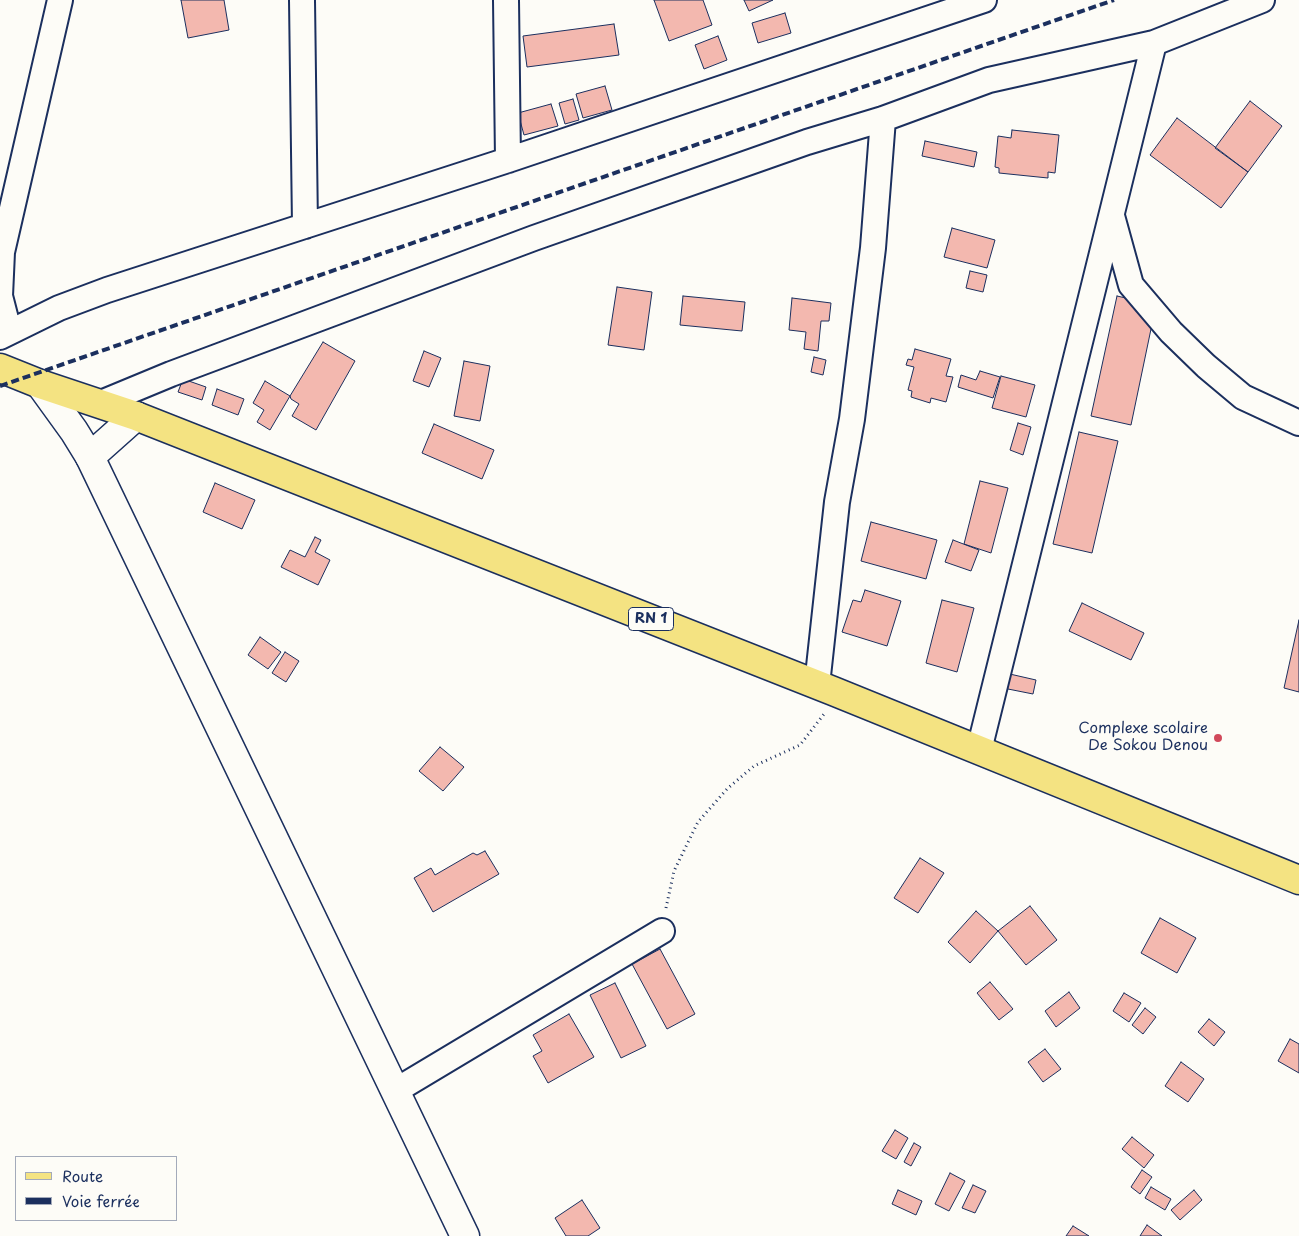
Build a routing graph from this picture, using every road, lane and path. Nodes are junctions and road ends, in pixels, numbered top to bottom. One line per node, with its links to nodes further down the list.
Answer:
1 (60, 0): 11 (street)
2 (302, 0): 10 (street)
3 (506, 0): 8 (street)
4 (984, 0): 8 (street)
5 (1262, 0): 6 (street)
6 (1154, 43): 7 (street); 9 (street)
7 (883, 119): 14 (street); 18 (street)
8 (508, 160): 10 (street)
9 (1112, 214): 16 (street); 19 (street)
10 (305, 226): 11 (street)
11 (4, 334)
12 (0, 368): 13 (main road, RN 1)
13 (40, 384): 14 (main road, RN 1); 17 (street)
14 (101, 403): 15 (main road, RN 1)
15 (136, 416): 17 (street); 18 (main road, RN 1)
16 (1299, 423)
17 (90, 457): 22 (street)
18 (825, 688): 19 (main road, RN 1); 21 (path)
19 (979, 750): 20 (main road, RN 1)
20 (1299, 880)
21 (662, 931): 22 (street)
22 (396, 1091): 23 (street)
23 (465, 1236)

